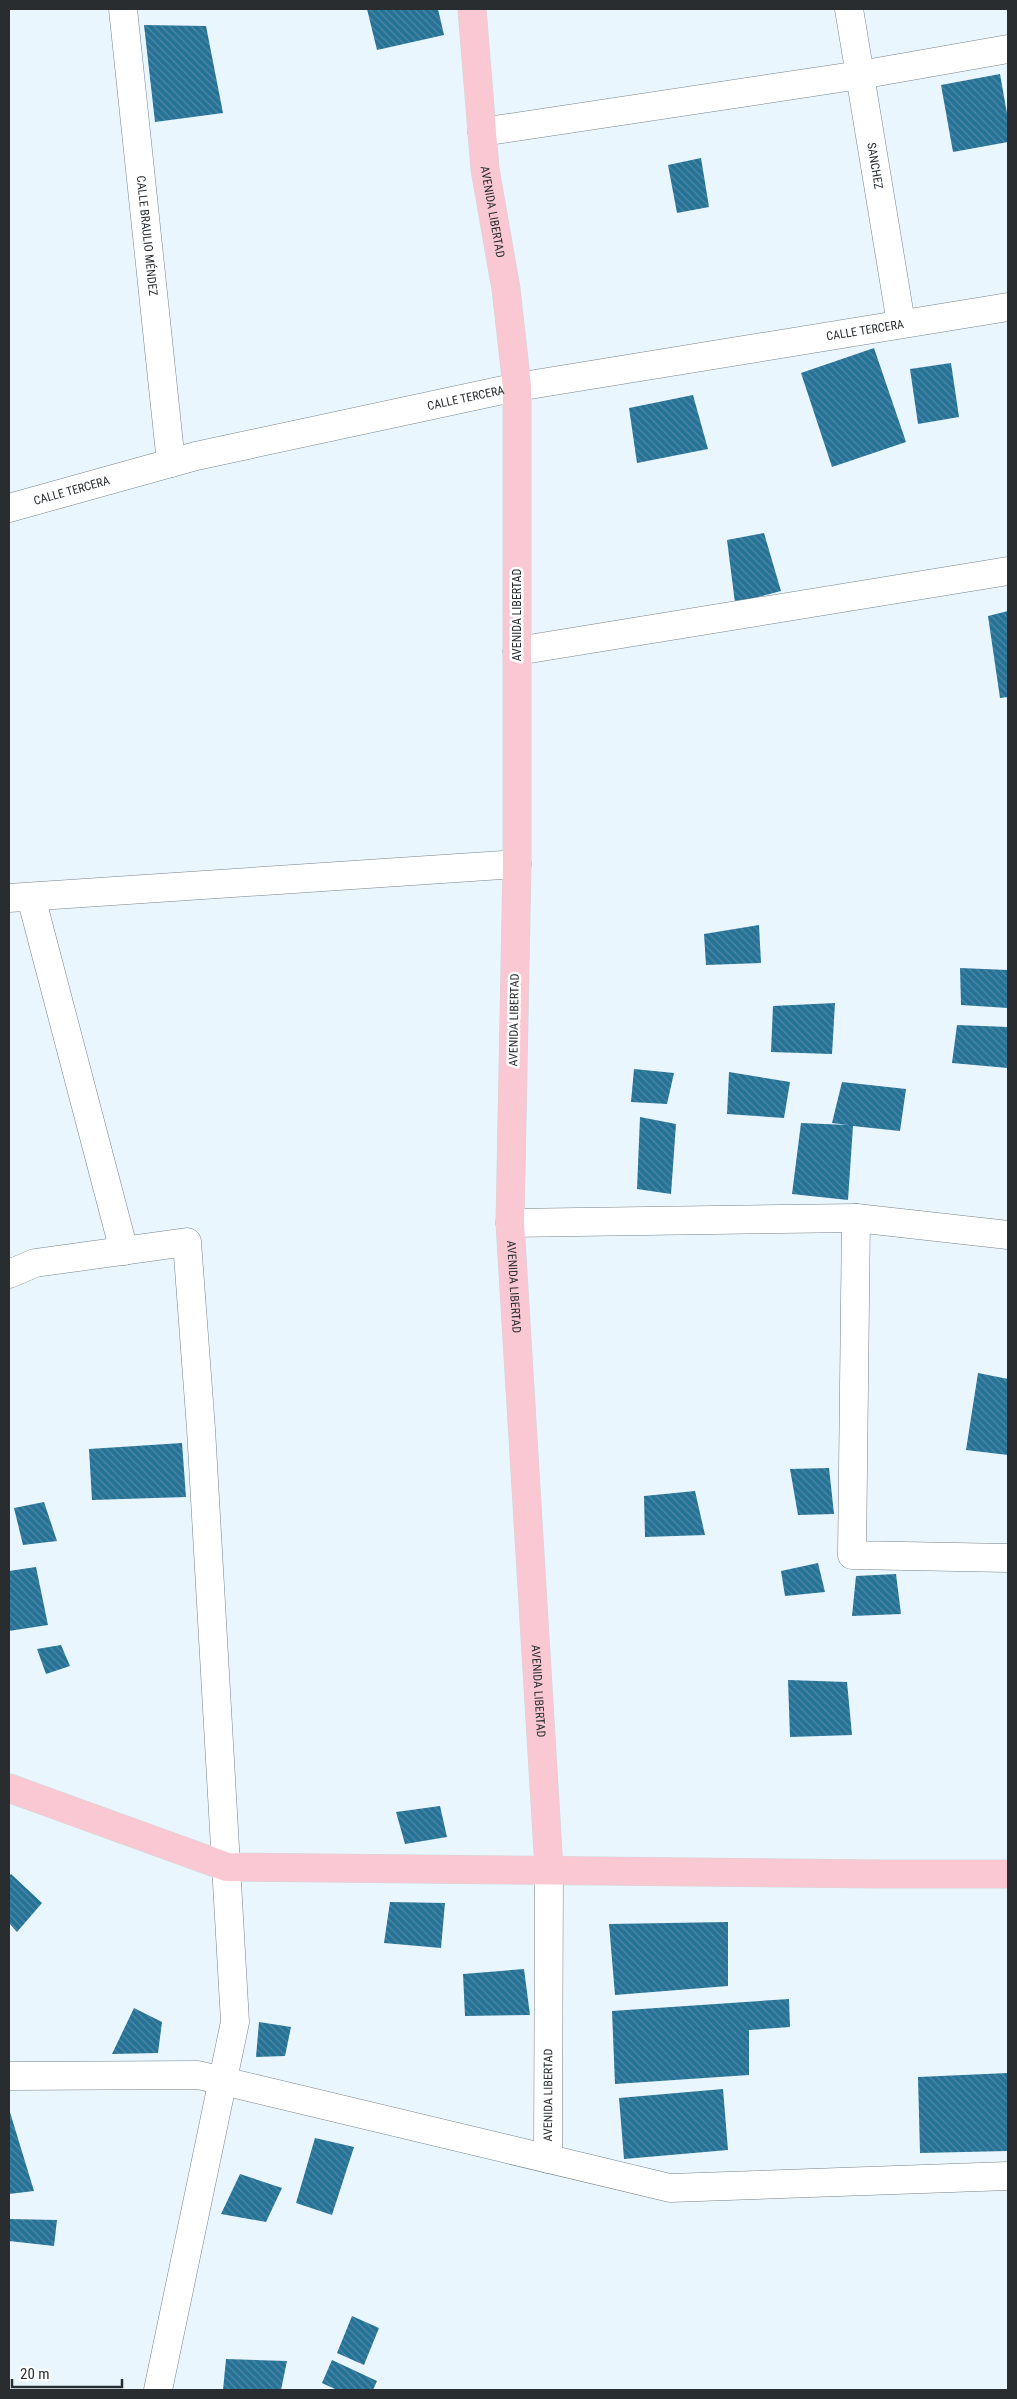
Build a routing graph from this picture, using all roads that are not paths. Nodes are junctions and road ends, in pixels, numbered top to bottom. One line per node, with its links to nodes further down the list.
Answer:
1 (123, 9): 10 (street, CALLE BRAULIO MÉNDEZ)
2 (472, 9): 6 (main road, AVENIDA LIBERTAD)
3 (849, 9): 5 (street, SANCHEZ)
4 (1008, 49): 5 (street)
5 (860, 75): 6 (street); 8 (street, SANCHEZ)
6 (482, 132): 9 (main road, AVENIDA LIBERTAD)
7 (1008, 307): 8 (street, CALLE TERCERA)
8 (900, 323): 9 (street, CALLE TERCERA)
9 (517, 387): 10 (street, CALLE TERCERA); 13 (main road, AVENIDA LIBERTAD)
10 (171, 463): 11 (street, CALLE TERCERA)
11 (9, 508)
12 (1008, 572): 13 (street)
13 (517, 651): 14 (main road, AVENIDA LIBERTAD)
14 (517, 864): 15 (street); 17 (main road, AVENIDA LIBERTAD)
15 (20, 898): 19 (street)
16 (856, 1218): 17 (street); 18 (street); 21 (street)
17 (510, 1223): 24 (main road, AVENIDA LIBERTAD)
18 (1008, 1236)
19 (124, 1251): 20 (street); 23 (street)
20 (9, 1274)
21 (1008, 1558)
22 (9, 1788): 23 (main road)
23 (227, 1867): 24 (main road); 27 (street)
24 (549, 1869): 25 (main road); 28 (street, AVENIDA LIBERTAD)
25 (1008, 1874)
26 (9, 2076): 27 (street)
27 (223, 2081): 28 (street); 30 (street)
28 (548, 2159): 29 (street)
29 (1008, 2176)
30 (158, 2390)

